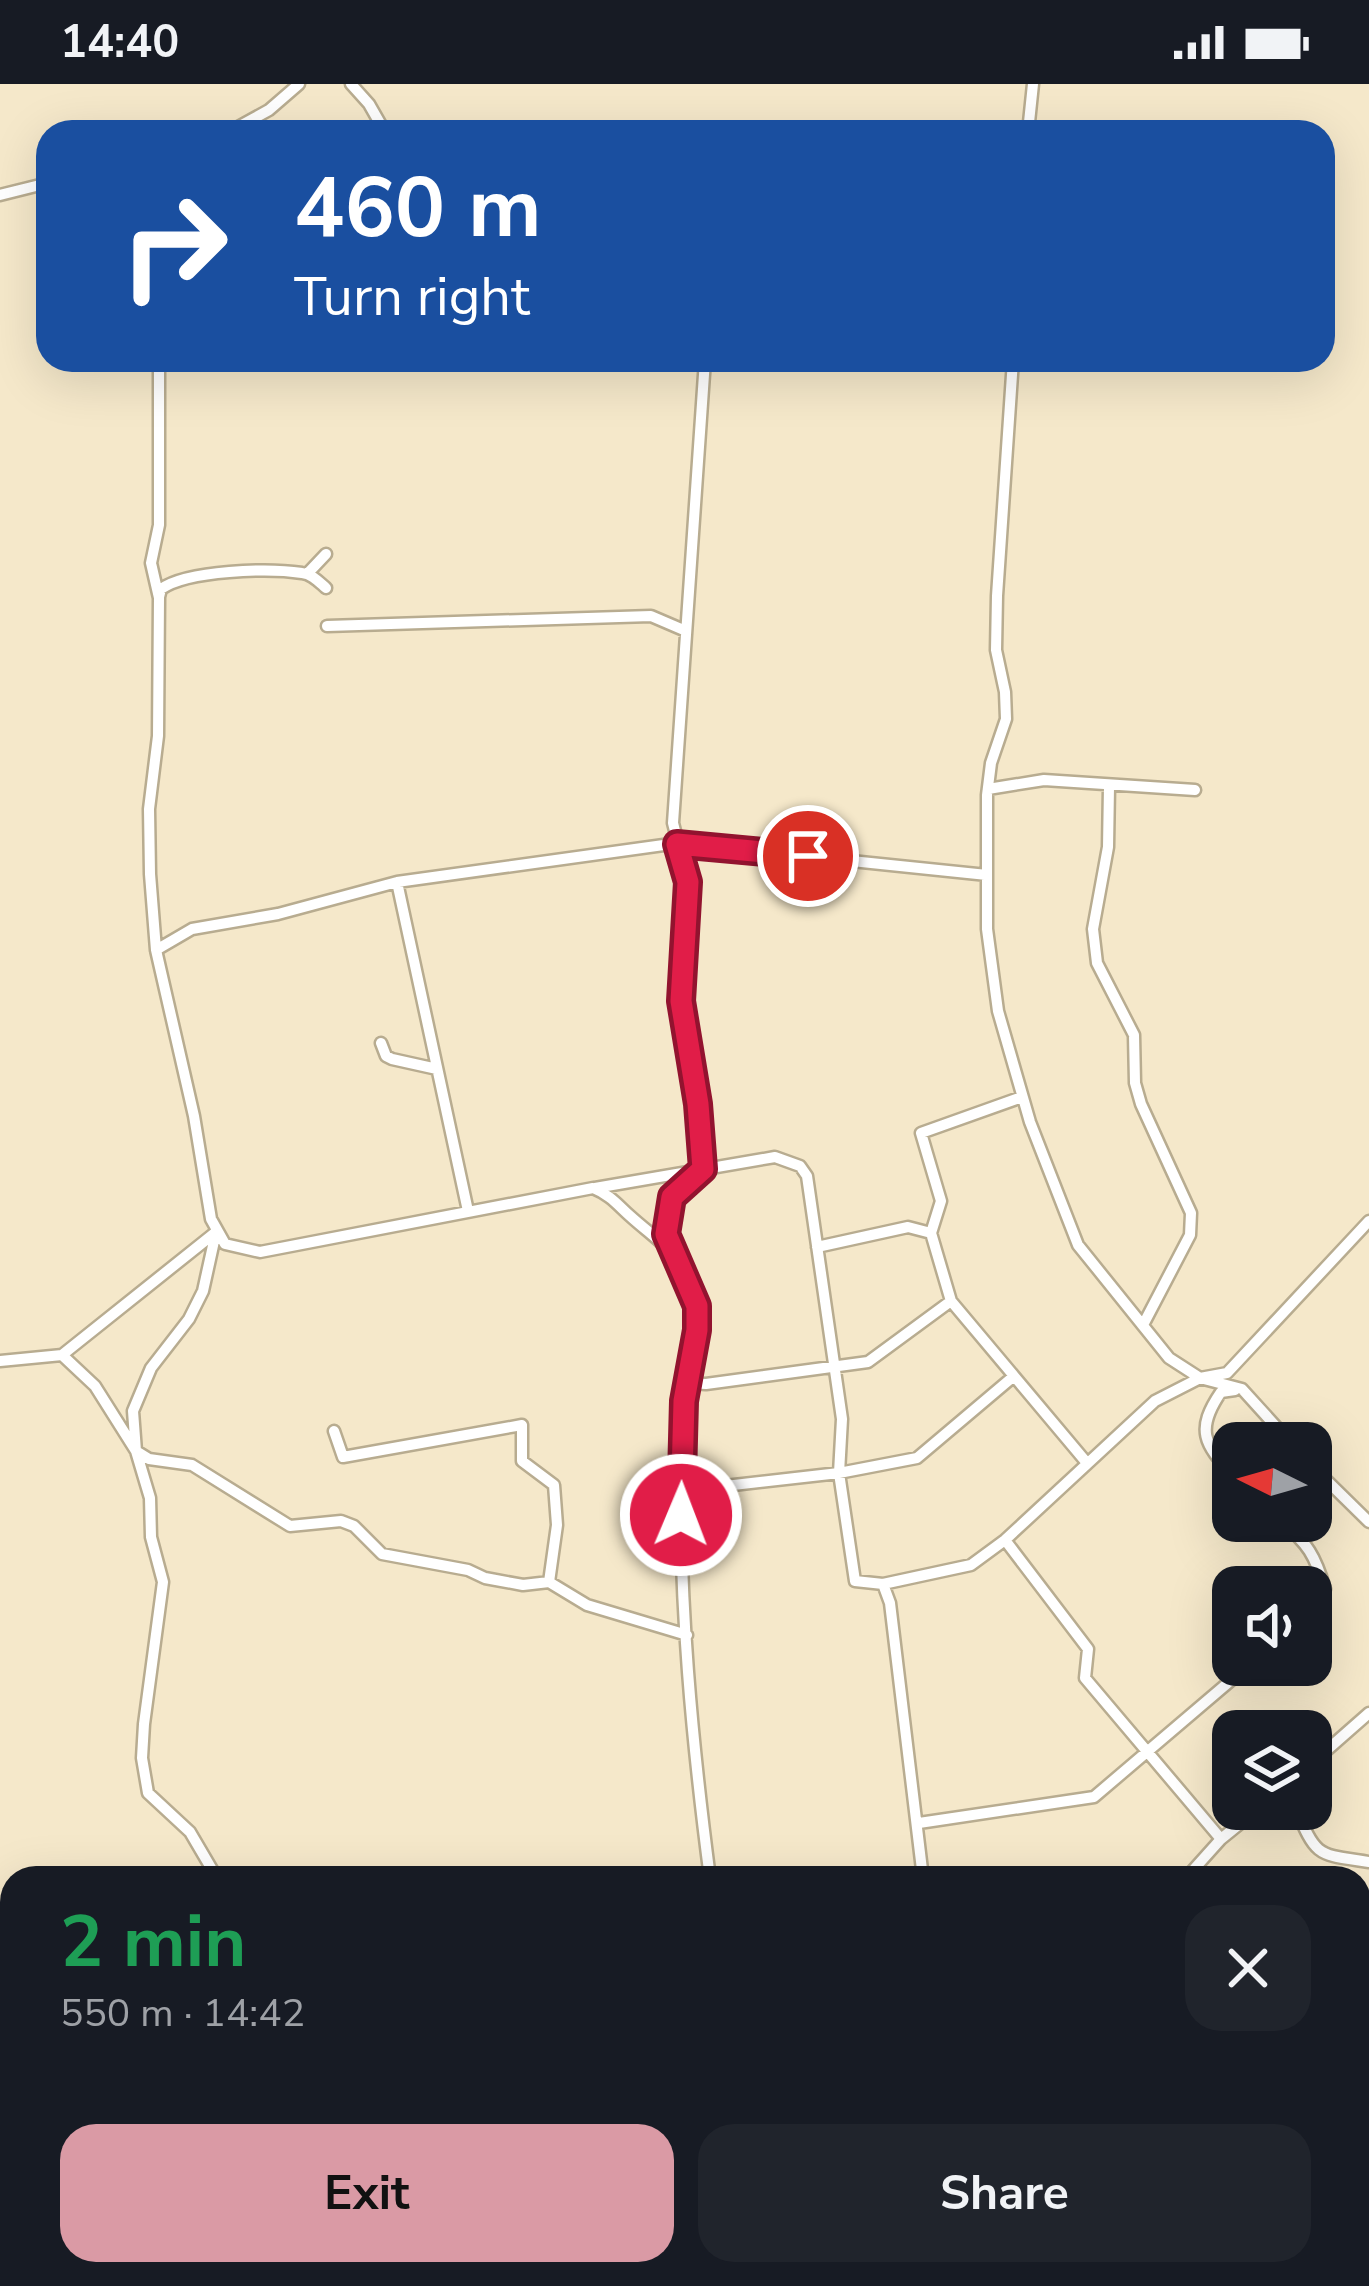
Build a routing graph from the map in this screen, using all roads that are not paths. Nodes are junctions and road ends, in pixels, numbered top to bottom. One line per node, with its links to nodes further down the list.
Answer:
1 (299, 84): 4 (street)
2 (351, 84): 5 (street)
3 (1033, 84): 6 (street)
4 (251, 120)
5 (377, 120)
6 (1029, 120)
7 (36, 186): 8 (street)
8 (0, 195)
9 (159, 372): 15 (street)
10 (704, 372): 17 (street)
11 (1012, 372): 19 (street)
12 (326, 554): 13 (street)
13 (308, 573): 14 (street); 15 (street)
14 (326, 588)
15 (159, 598): 24 (street)
16 (327, 626): 17 (street)
17 (686, 631): 21 (street)
18 (1109, 787): 19 (street); 20 (street); 39 (street)
19 (988, 789): 22 (street)
20 (1195, 790)
21 (677, 844): 22 (street); 23 (street); 28 (street)
22 (987, 874): 27 (street)
23 (397, 882): 24 (street); 26 (street)
24 (156, 950): 32 (street)
25 (381, 1042): 26 (street)
26 (434, 1066): 30 (street)
27 (1022, 1097): 33 (street); 39 (street)
28 (703, 1169): 29 (street); 34 (street); 36 (street)
29 (593, 1188): 30 (street); 36 (street)
30 (468, 1211): 35 (street)
31 (1369, 1221): 44 (street)
32 (216, 1232): 35 (street); 37 (street); 40 (street)
33 (931, 1233): 34 (street); 38 (street)
34 (817, 1246): 42 (street)
35 (237, 1249): 37 (street)
36 (670, 1250): 45 (street)
37 (211, 1265): 49 (street)
38 (950, 1301): 42 (street); 43 (street)
39 (1143, 1325): 44 (street)
40 (62, 1355): 41 (street); 49 (street)
41 (0, 1360)
42 (835, 1369): 45 (street); 52 (street)
43 (1014, 1376): 51 (street); 52 (street)
44 (1200, 1378): 46 (street); 51 (street)
45 (686, 1382): 54 (street)
46 (1242, 1389): 47 (street); 50 (street)
47 (1272, 1422)
48 (334, 1431): 57 (street)
49 (136, 1451): 57 (street); 69 (street)
50 (1212, 1452)
51 (1087, 1462): 56 (street)
52 (839, 1473): 54 (street); 58 (street)
53 (1332, 1486): 55 (street)
54 (681, 1491): 59 (street)
55 (1369, 1522)
56 (1005, 1540): 58 (street); 63 (street)
57 (549, 1582): 59 (street)
58 (883, 1584): 64 (street)
59 (686, 1635): 70 (street)
60 (1224, 1686): 63 (street)
61 (1369, 1712): 62 (street)
62 (1332, 1745)
63 (1144, 1752): 64 (street); 67 (street)
64 (919, 1823): 71 (street)
65 (1231, 1830): 67 (street)
66 (1305, 1830): 68 (street)
67 (1220, 1839): 72 (street)
68 (1369, 1862)
69 (210, 1866)
70 (708, 1866)
71 (922, 1866)
72 (1196, 1866)

